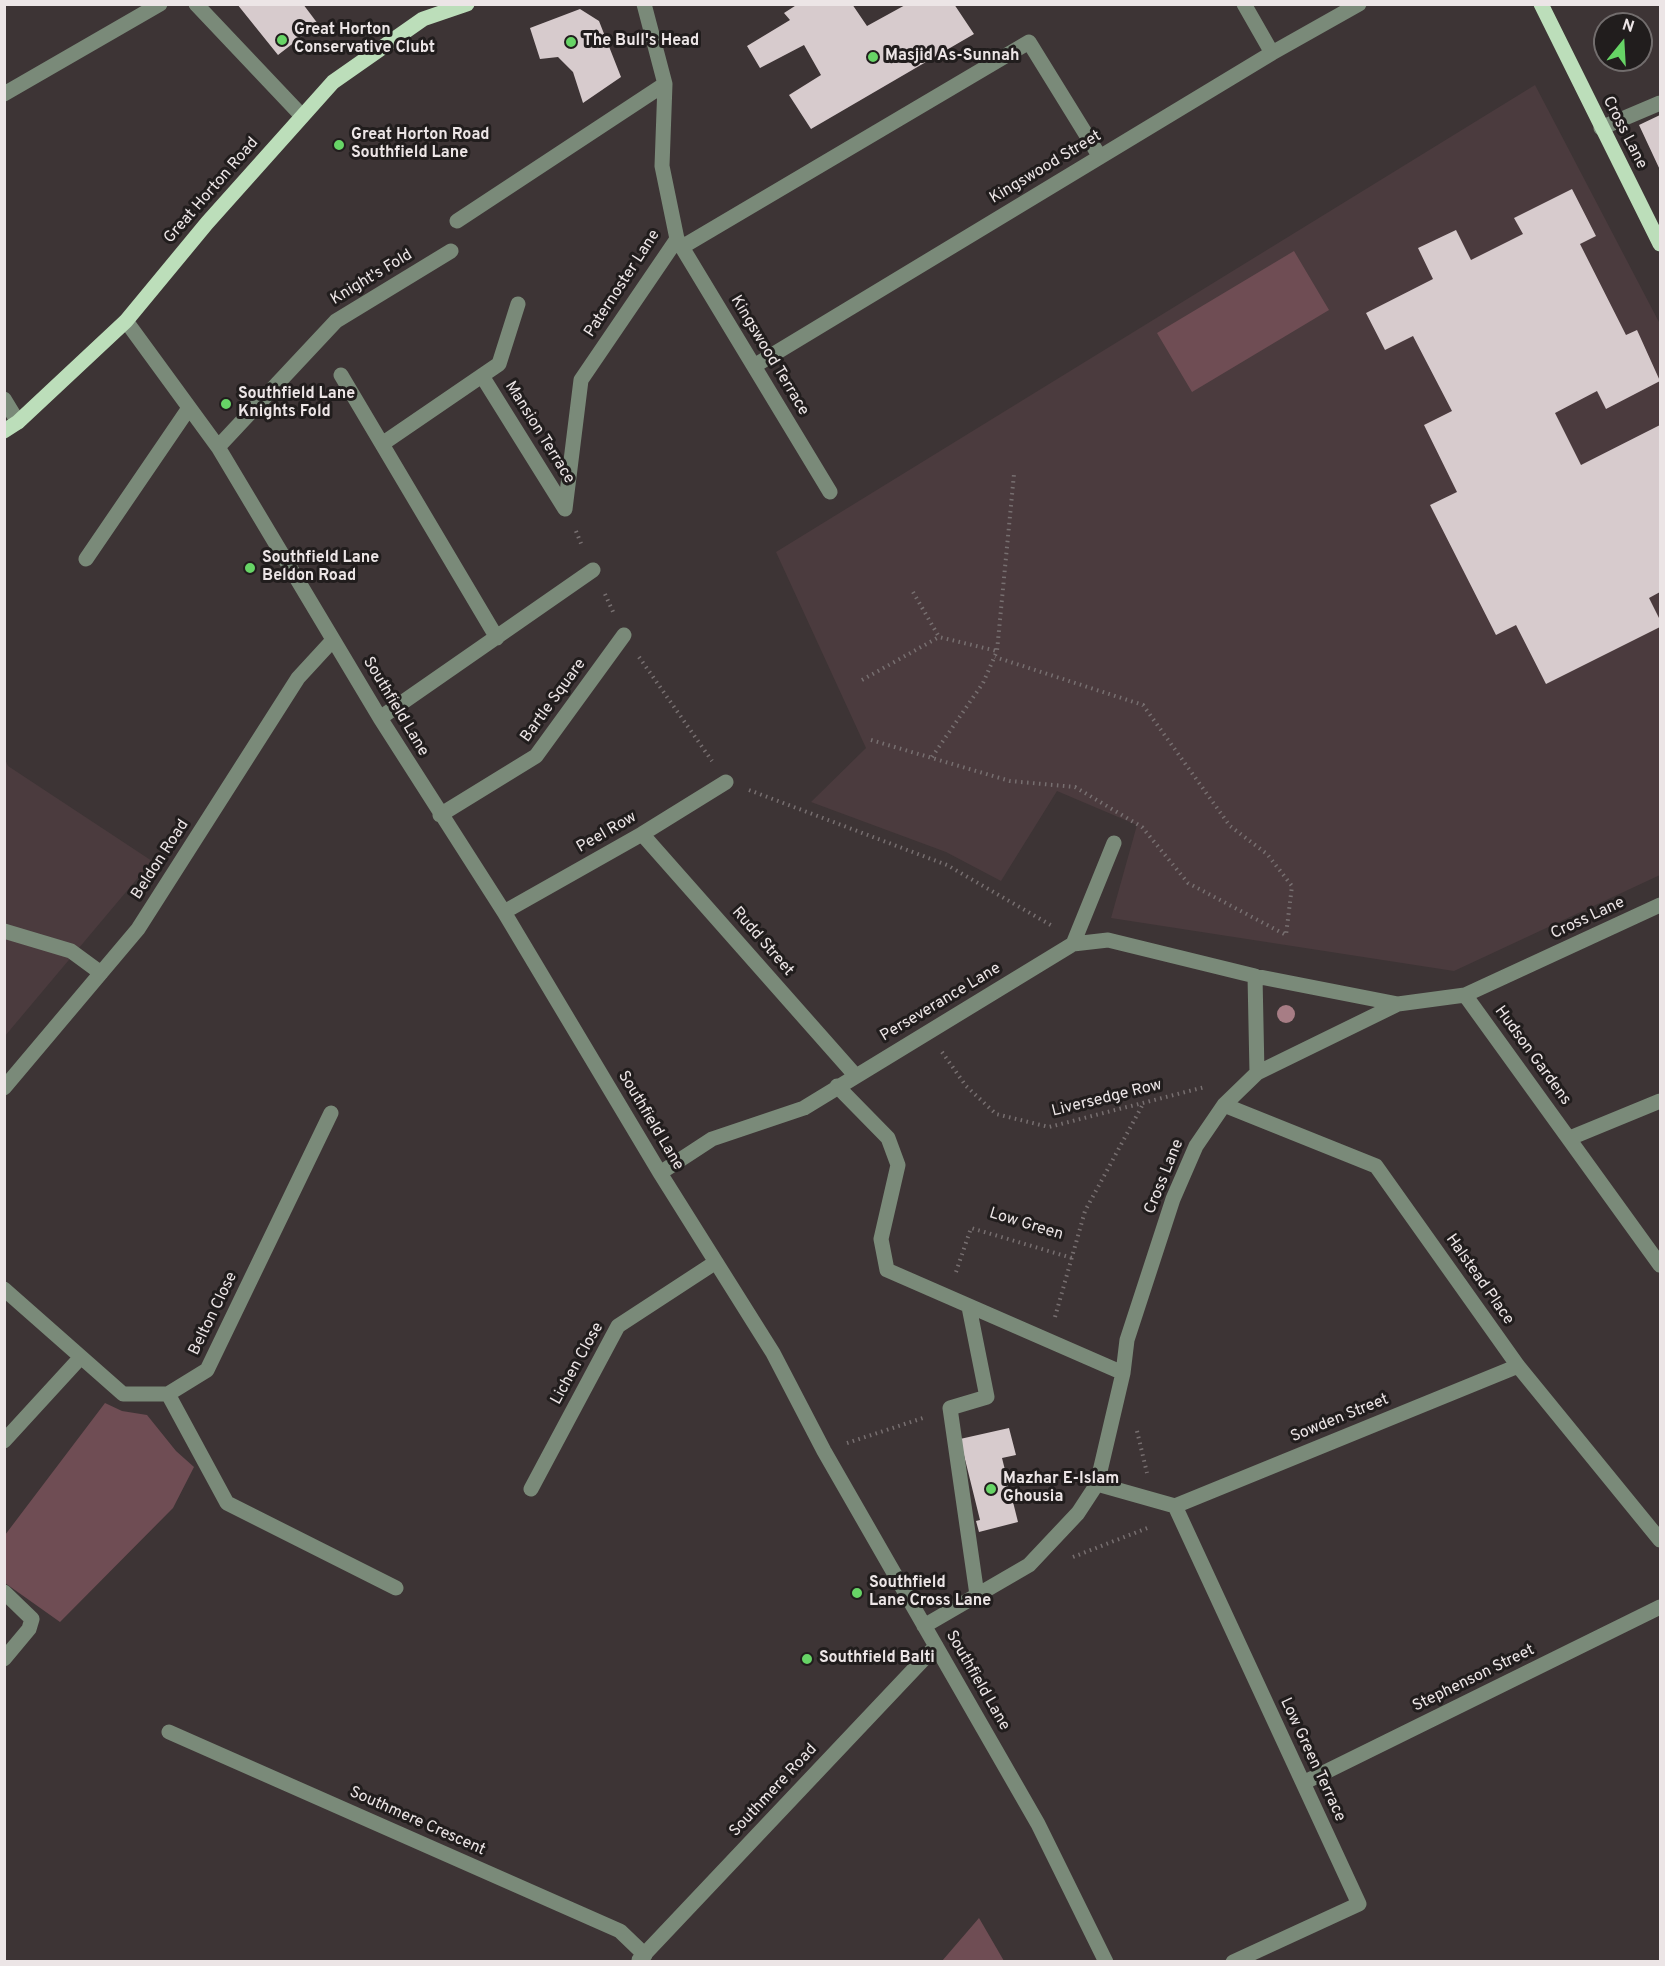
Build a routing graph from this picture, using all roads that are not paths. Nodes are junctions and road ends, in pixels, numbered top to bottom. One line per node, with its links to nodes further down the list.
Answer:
1 (160, 4): 10 (street)
2 (196, 4): 12 (street)
3 (467, 4): 12 (main road, Great Horton Road)
4 (644, 4): 9 (street, Paternoster Lane)
5 (1244, 4): 8 (street)
6 (1359, 4): 8 (street, Kingswood Street)
7 (1541, 4): 13 (main road, Cross Lane)
8 (1272, 53): 14 (street, Kingswood Street)
9 (665, 84): 15 (street); 16 (street, Paternoster Lane)
10 (4, 94)
11 (1660, 103): 13 (street)
12 (302, 116): 20 (main road, Great Horton Road)
13 (1601, 128): 17 (main road, Cross Lane)
14 (1100, 157): 16 (street); 21 (street, Kingswood Street)
15 (457, 221)
16 (679, 243): 21 (street, Kingswood Terrace); 31 (street, Paternoster Lane)
17 (1660, 244)
18 (452, 251): 29 (street, Knight's Fold)
19 (518, 304): 23 (street)
20 (126, 321): 25 (street, Southfield Lane); 26 (main road, Great Horton Road)
21 (754, 366): 30 (street, Kingswood Terrace)
22 (341, 375): 28 (street)
23 (482, 376): 28 (street); 31 (street, Mansion Terrace)
24 (4, 399): 26 (street)
25 (189, 408): 29 (street, Southfield Lane); 32 (street)
26 (18, 422): 27 (main road, Great Horton Road)
27 (4, 431)
28 (381, 444): 35 (street)
29 (218, 447): 36 (street, Southfield Lane)
30 (830, 492)
31 (566, 508)
32 (86, 559)
33 (593, 570): 35 (street)
34 (624, 635): 39 (street, Bartle Square)
35 (497, 638): 37 (street)
36 (333, 640): 37 (street, Southfield Lane); 46 (street, Beldon Road)
37 (380, 718): 39 (street, Southfield Lane)
38 (726, 782): 40 (street, Peel Row)
39 (440, 815): 43 (street, Southfield Lane)
40 (642, 834): 43 (street, Peel Row); 51 (street, Rudd Street)
41 (1114, 843): 45 (street)
42 (1660, 905): 48 (street, Cross Lane)
43 (504, 912): 58 (street, Southfield Lane)
44 (4, 931): 46 (street)
45 (1073, 944): 47 (street, Perseverance Lane); 51 (street, Perseverance Lane)
46 (101, 974): 53 (street, Beldon Road)
47 (1255, 976): 49 (street, Perseverance Lane); 50 (street)
48 (1465, 995): 49 (street, Cross Lane); 57 (street, Hudson Gardens)
49 (1398, 1004): 50 (street, Cross Lane)
50 (1257, 1073): 55 (street, Cross Lane)
51 (855, 1075): 52 (street, Perseverance Lane)
52 (837, 1086): 58 (street, Perseverance Lane); 62 (street)
53 (4, 1088)
54 (1660, 1101): 57 (street)
55 (1224, 1105): 64 (street, Halstead Place); 65 (street, Cross Lane)
56 (331, 1113): 66 (street, Belton Close)
57 (1570, 1138): 60 (street, Hudson Gardens)
58 (660, 1173): 59 (street, Southfield Lane)
59 (716, 1262): 69 (street, Lichen Close); 76 (street, Southfield Lane)
60 (1660, 1265)
61 (4, 1289): 63 (street)
62 (969, 1307): 65 (street); 74 (street)
63 (81, 1357): 66 (street); 67 (street)
64 (1518, 1366): 70 (street, Sowden Street); 71 (street, Halstead Place)
65 (1124, 1373): 68 (street, Cross Lane)
66 (168, 1394): 72 (street)
67 (4, 1441)
68 (1096, 1484): 70 (street); 74 (street, Cross Lane)
69 (531, 1489)
70 (1175, 1506): 80 (street, Low Green Terrace)
71 (1660, 1540)
72 (396, 1588)
73 (4, 1592): 78 (street)
74 (977, 1595): 76 (street, Cross Lane)
75 (1660, 1607): 80 (street, Stephenson Street)
76 (924, 1626): 77 (street, Southfield Lane)
77 (936, 1646): 81 (street, Southmere Road); 82 (street, Southfield Lane)
78 (4, 1659)
79 (169, 1732): 81 (street, Southmere Crescent)
80 (1303, 1783): 83 (street, Low Green Terrace)
81 (642, 1958)
82 (1106, 1962)
83 (1233, 1962)

